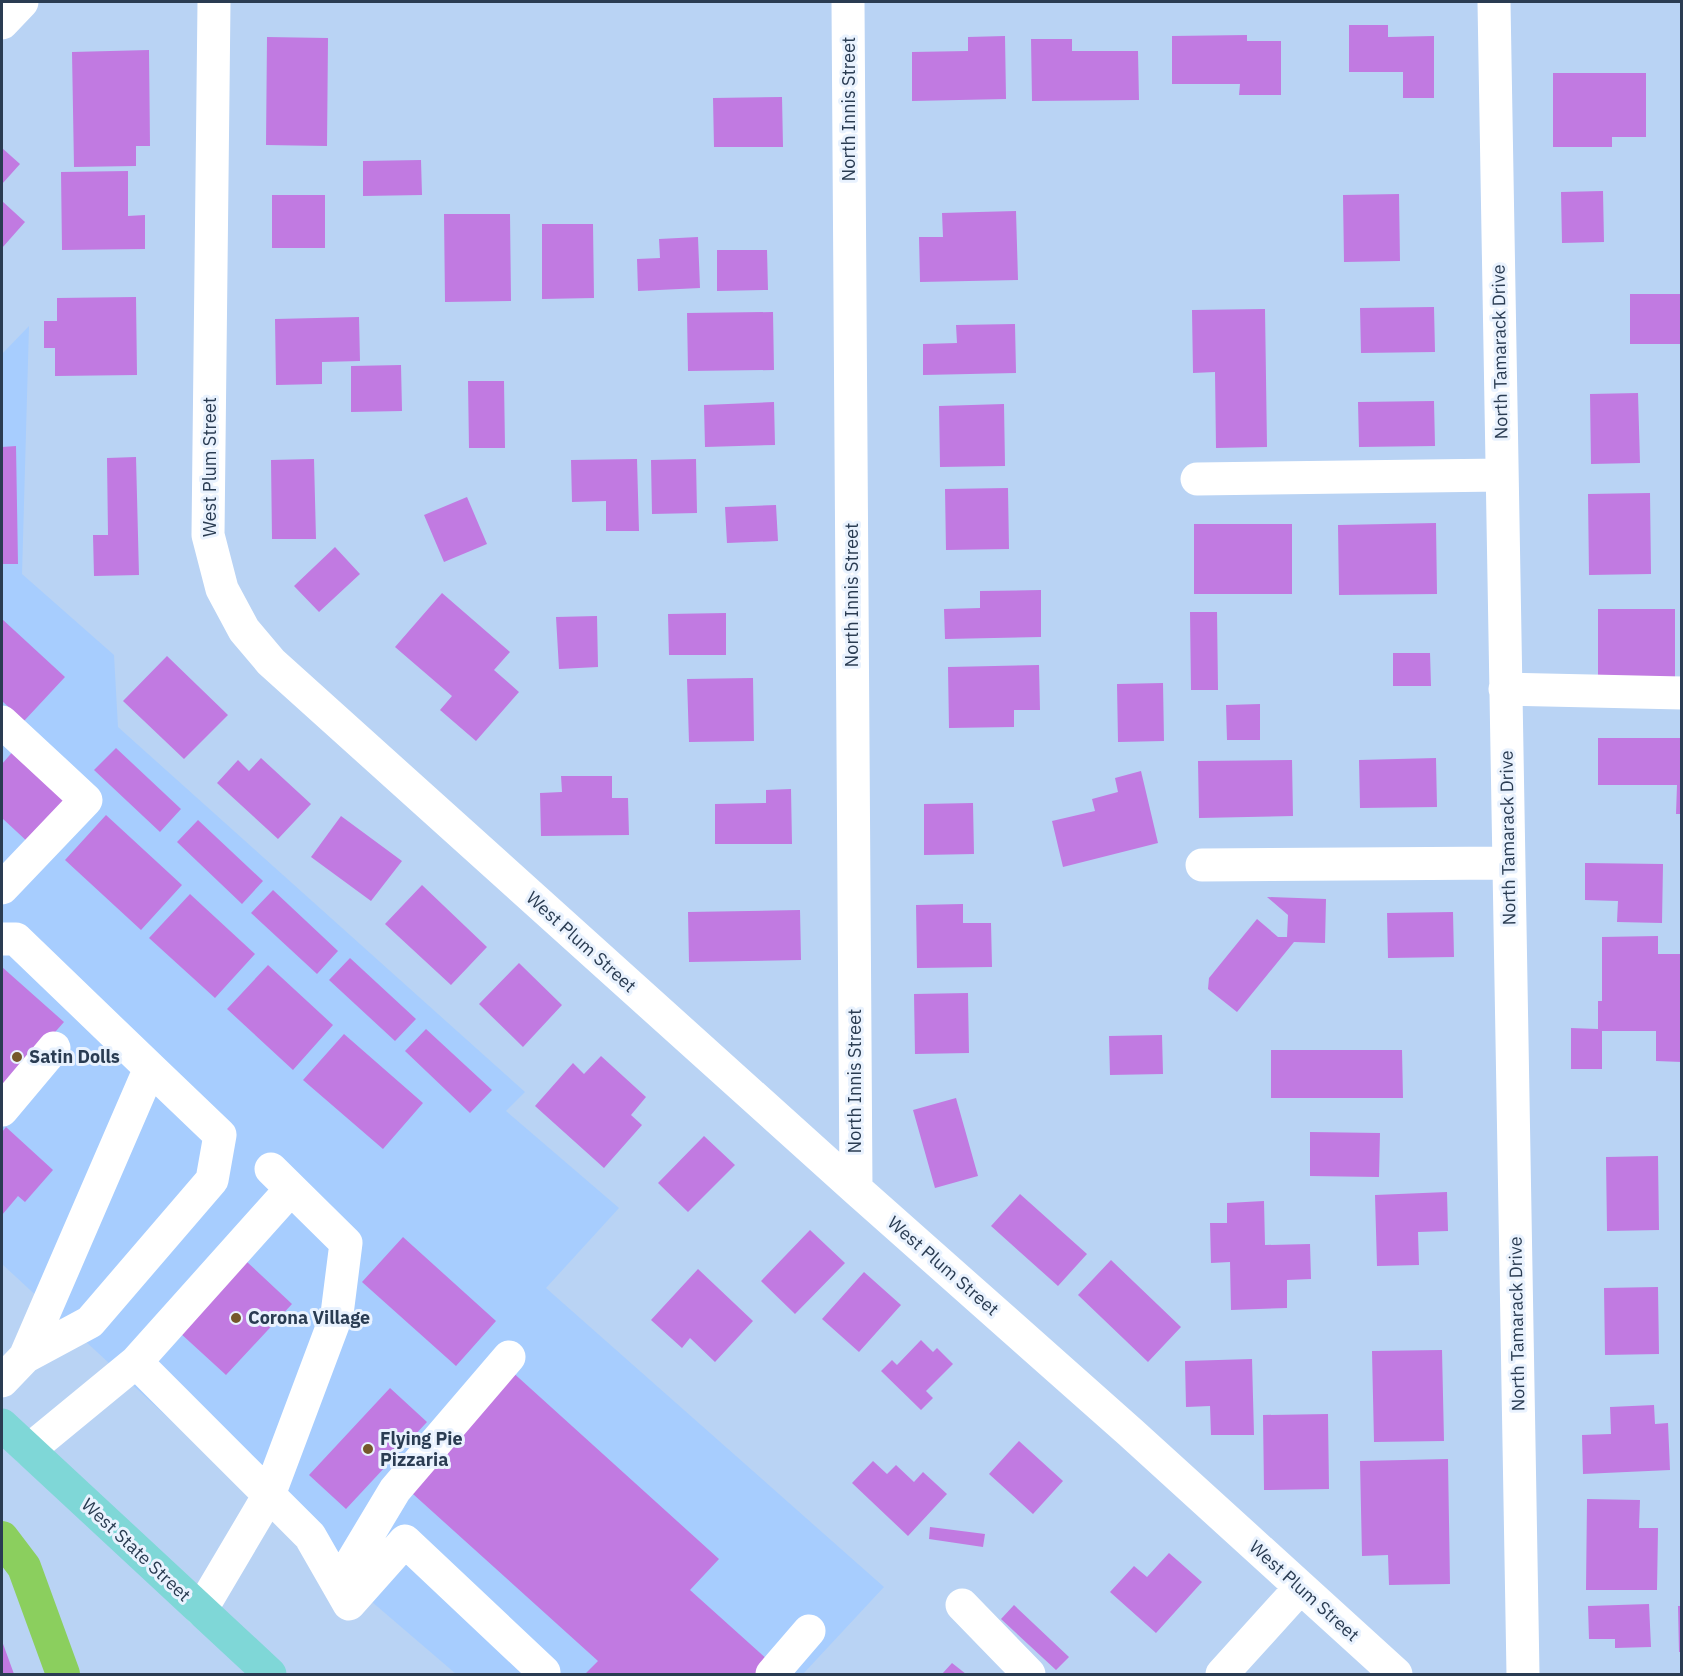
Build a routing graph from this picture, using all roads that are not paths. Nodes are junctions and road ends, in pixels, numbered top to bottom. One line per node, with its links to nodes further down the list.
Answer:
1 (22, 2): 5 (street)
2 (214, 2): 18 (street, West Plum Street)
3 (848, 2): 18 (street, North Innis Street)
4 (1494, 2): 6 (street, North Tamarack Drive)
5 (2, 22)
6 (1502, 475): 7 (street); 8 (street, North Tamarack Drive)
7 (1197, 479)
8 (1506, 689): 9 (street); 11 (street, North Tamarack Drive)
9 (1682, 693)
10 (2, 722): 13 (street)
11 (1509, 863): 12 (street); 37 (street, North Tamarack Drive)
12 (1202, 865)
13 (2, 888)
14 (2, 939): 16 (street)
15 (54, 1048): 17 (street)
16 (150, 1068): 19 (street); 19 (street)
17 (2, 1110)
18 (856, 1189): 27 (street, West Plum Street)
19 (25, 1357): 22 (street)
20 (509, 1357): 26 (street)
21 (136, 1362): 24 (street); 25 (street); 25 (street)
22 (2, 1381)
23 (2, 1425): 24 (main road, West State Street)
24 (28, 1450): 29 (main road, West State Street)
25 (269, 1495): 26 (street); 29 (street)
26 (338, 1585): 32 (street)
27 (1300, 1588): 35 (street); 36 (street, West Plum Street)
28 (962, 1605): 34 (street)
29 (201, 1610): 31 (main road, West State Street)
30 (809, 1631): 33 (street)
31 (270, 1674)
32 (541, 1674)
33 (772, 1674)
34 (1029, 1674)
35 (1222, 1674)
36 (1396, 1674)
37 (1523, 1674)

